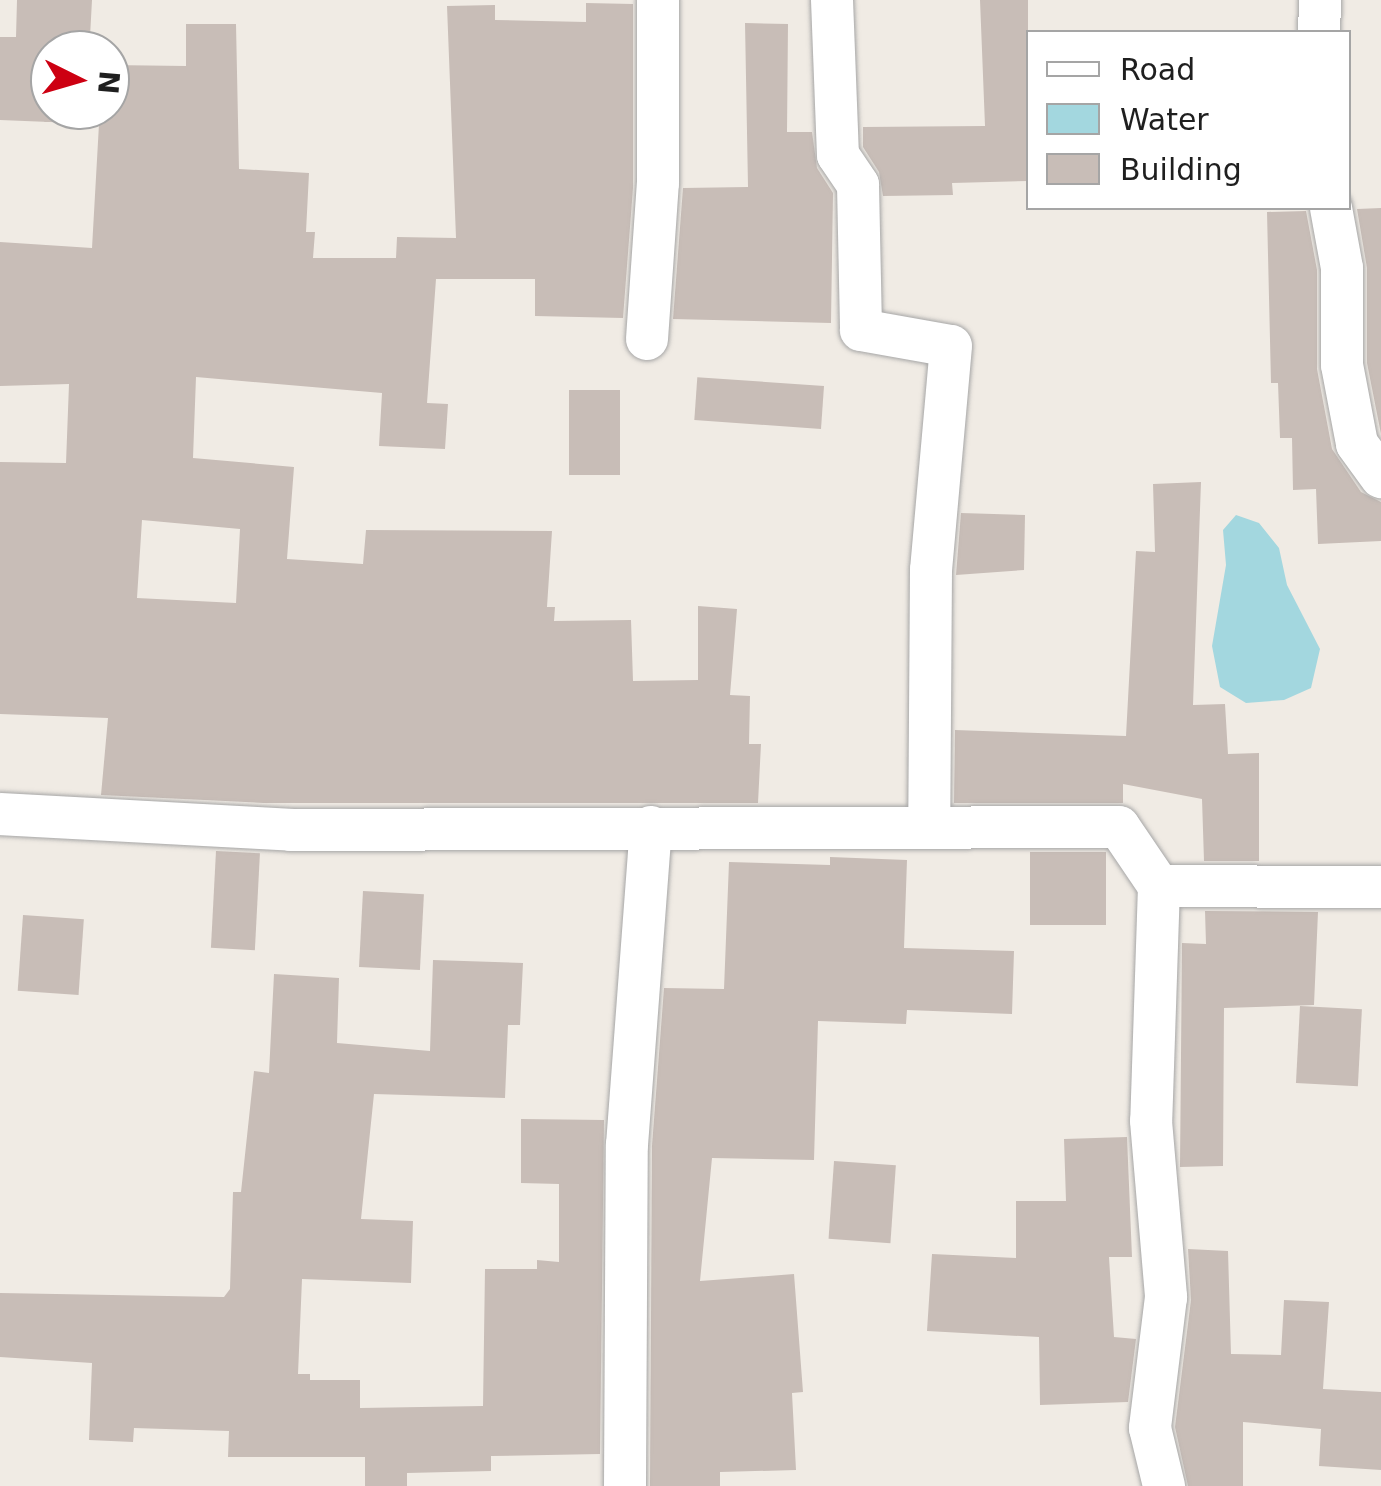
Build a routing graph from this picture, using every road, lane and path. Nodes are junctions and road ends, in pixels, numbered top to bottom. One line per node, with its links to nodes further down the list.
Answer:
1 (658, 0): 6 (street)
2 (832, 0): 9 (street)
3 (1320, 0): 4 (street)
4 (1319, 30)
5 (1331, 210): 7 (street)
6 (647, 340)
7 (1381, 477)
8 (0, 814): 10 (street)
9 (928, 825): 10 (street); 11 (street)
10 (651, 827): 13 (street)
11 (1159, 886): 12 (street); 14 (street)
12 (1381, 888)
13 (625, 1486)
14 (1164, 1486)

